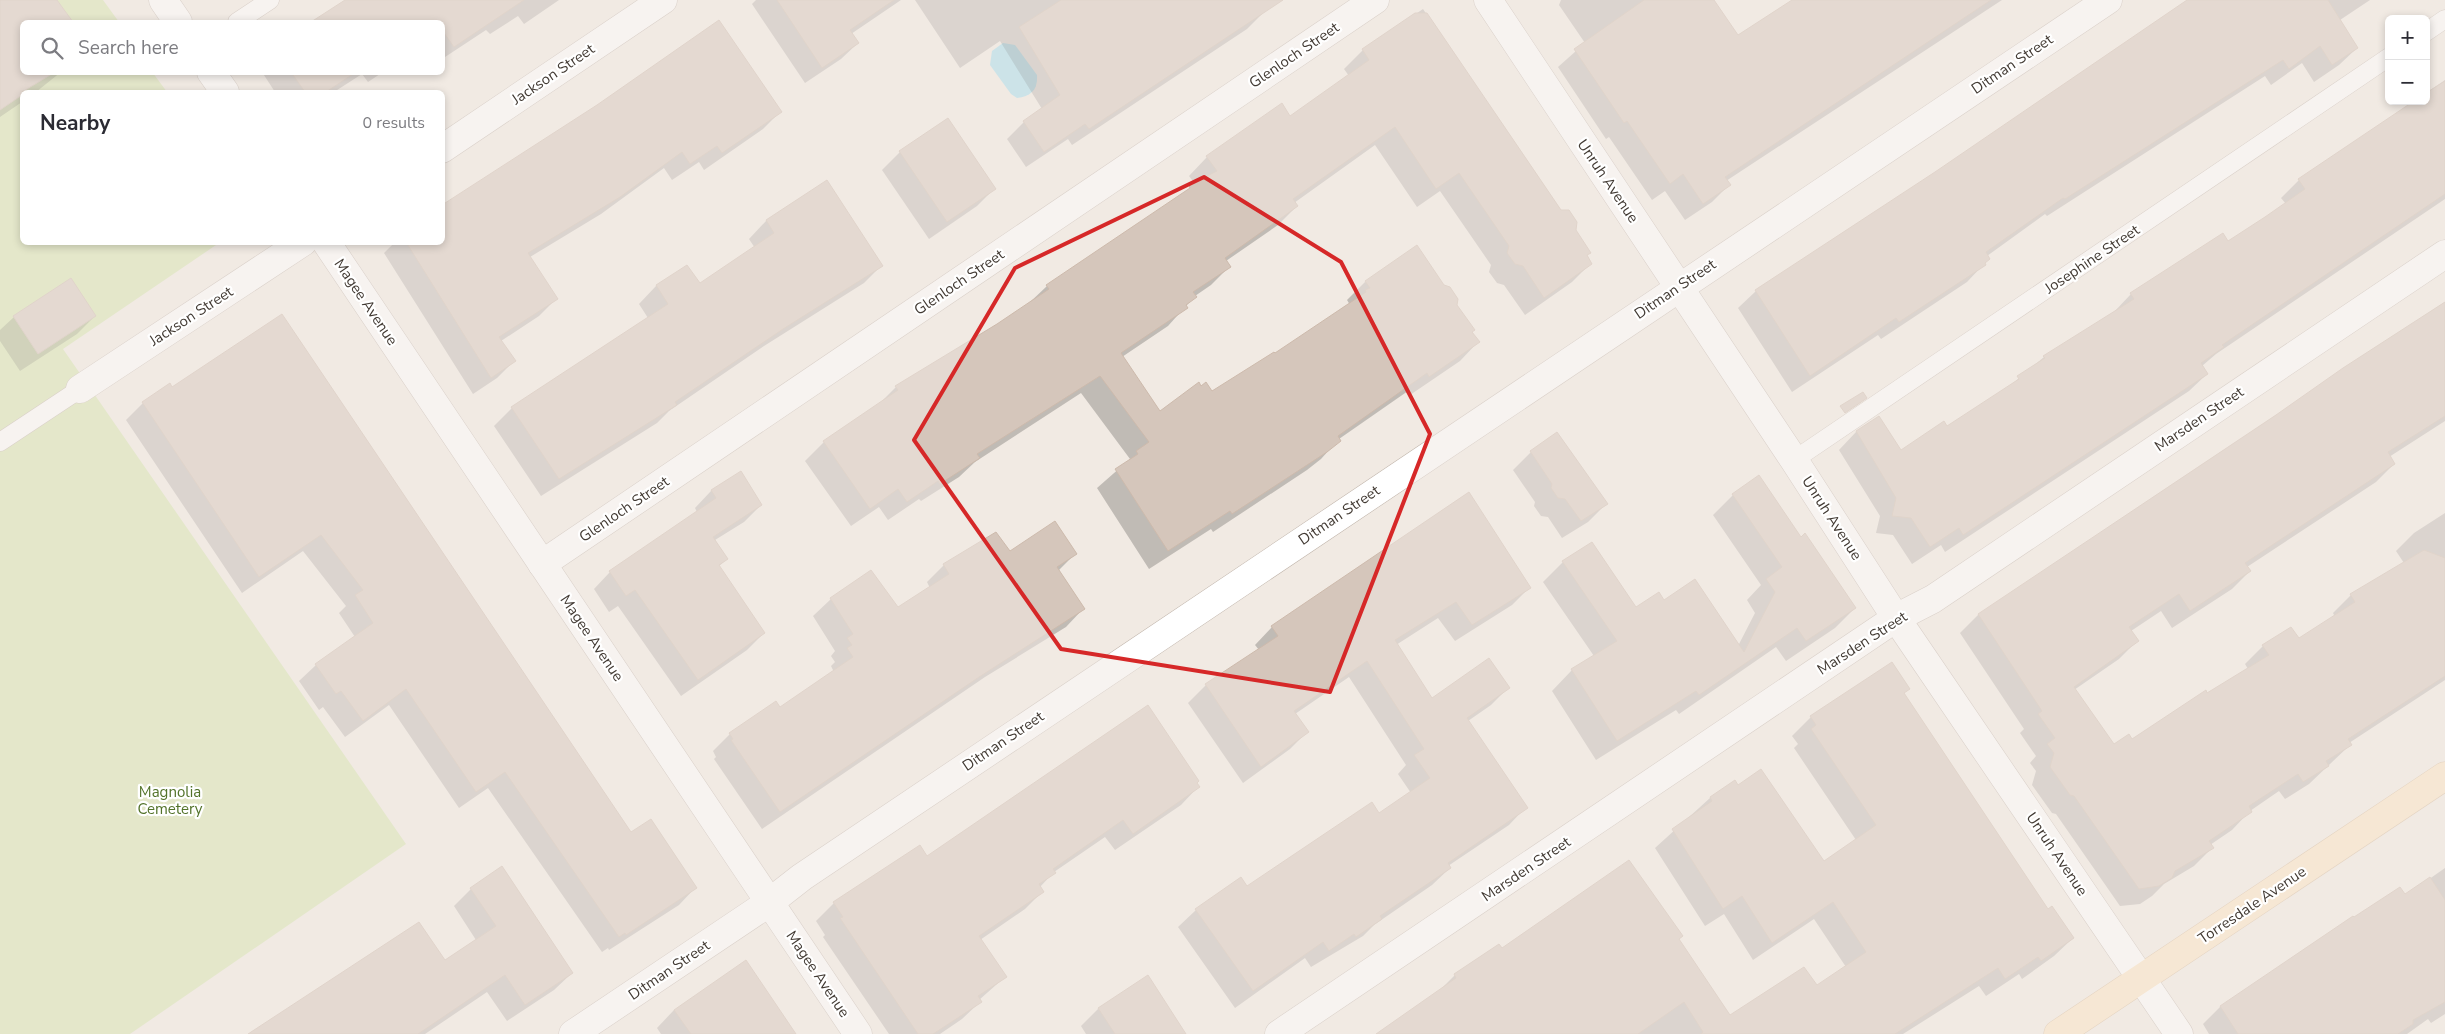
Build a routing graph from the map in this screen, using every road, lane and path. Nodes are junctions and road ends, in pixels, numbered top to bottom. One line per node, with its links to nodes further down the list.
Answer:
1 (163, 0): 8 (street)
2 (270, 0): 9 (lane)
3 (663, 0): 14 (street, Jackson Street)
4 (1376, 0): 22 (street, Glenloch Street)
5 (1488, 0): 18 (street, Unruh Avenue)
6 (2108, 0): 18 (street, Ditman Street)
7 (2445, 19): 10 (lane)
8 (177, 20)
9 (240, 20)
10 (2430, 29)
11 (2386, 60): 21 (lane, Josephine Street)
12 (214, 75): 13 (street)
13 (224, 90)
14 (445, 146)
15 (298, 245): 19 (street, Jackson Street)
16 (328, 245): 22 (street, Magee Avenue)
17 (2445, 254): 23 (street, Marsden Street)
18 (1678, 287): 21 (street, Unruh Avenue); 25 (street, Ditman Street)
19 (80, 389): 20 (lane)
20 (0, 442)
21 (1794, 460): 23 (street, Unruh Avenue)
22 (542, 564): 25 (street, Magee Avenue)
23 (1896, 618): 26 (street, Unruh Avenue); 29 (street, Marsden Street)
24 (2445, 776): 26 (street, Torresdale Avenue)
25 (770, 902): 27 (street, Ditman Street); 28 (street, Magee Avenue)
26 (2142, 978): 30 (street, Torresdale Avenue); 31 (street, Unruh Avenue)
27 (573, 1034)
28 (858, 1034)
29 (1279, 1034)
30 (2058, 1034)
31 (2179, 1034)

